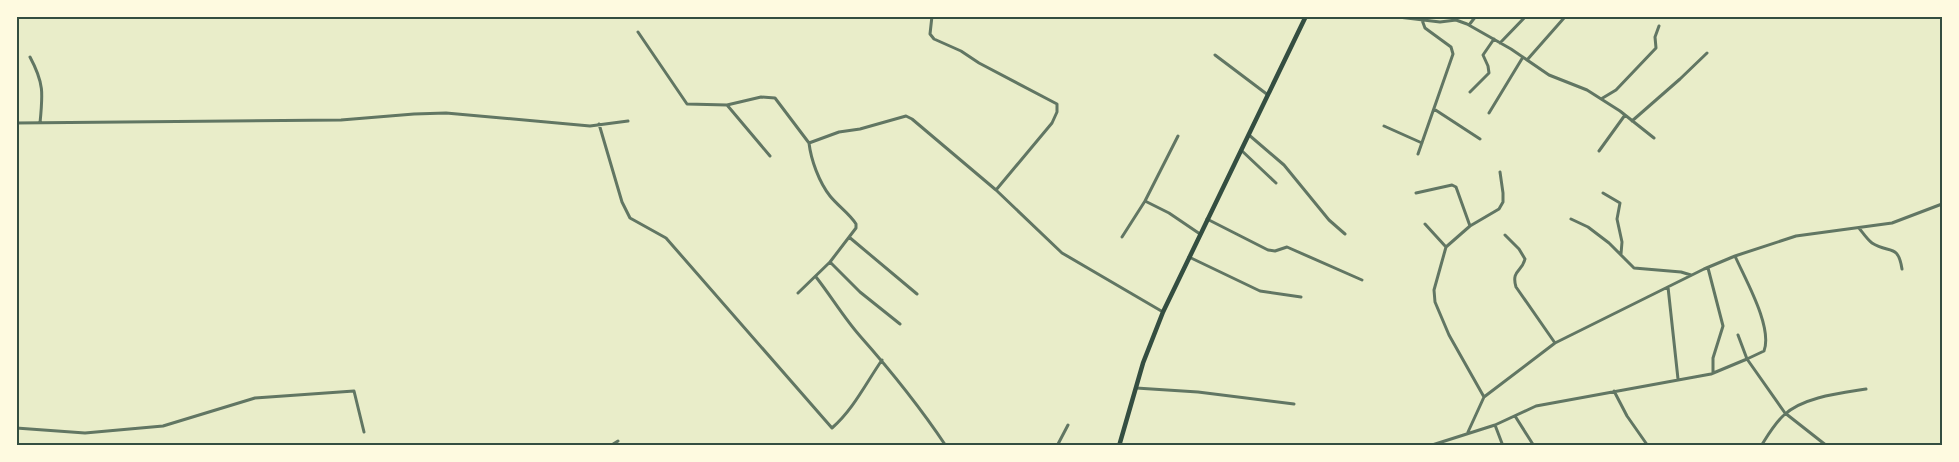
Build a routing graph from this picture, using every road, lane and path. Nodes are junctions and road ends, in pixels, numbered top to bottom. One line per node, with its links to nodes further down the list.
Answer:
1 (932, 16): 43 (street)
2 (1306, 16): 19 (main road)
3 (1390, 16): 8 (street)
4 (1476, 16): 9 (street)
5 (1526, 16): 13 (street)
6 (1448, 18): 8 (street); 9 (street)
7 (1564, 18): 17 (street)
8 (1422, 20): 22 (street)
9 (1469, 25): 12 (street)
10 (1659, 26): 20 (street)
11 (638, 32): 21 (street)
12 (1494, 39): 13 (street); 18 (street)
13 (1500, 43): 17 (street)
14 (1707, 52): 26 (street)
15 (1215, 55): 19 (street)
16 (30, 57): 28 (street)
17 (1525, 59): 20 (street); 23 (street)
18 (1470, 92)
19 (1268, 96): 31 (main road)
20 (1601, 99): 24 (street)
21 (727, 105): 35 (street); 40 (street)
22 (1434, 109): 34 (street); 36 (street)
23 (1489, 112)
24 (1625, 114): 26 (street); 38 (street)
25 (628, 121): 29 (street)
26 (1632, 121): 33 (street)
27 (16, 123): 28 (street)
28 (40, 123): 29 (street)
29 (599, 124): 77 (street)
30 (1384, 126): 36 (street)
31 (1249, 135): 37 (main road); 54 (street)
32 (1178, 136): 46 (street)
33 (1654, 138)
34 (1480, 139)
35 (809, 143): 43 (street); 56 (street)
36 (1422, 143): 39 (street)
37 (1241, 150): 42 (street); 48 (main road)
38 (1599, 151)
39 (1418, 154)
40 (770, 156)
41 (1500, 172): 51 (street)
42 (1276, 183)
43 (996, 190): 72 (street)
44 (1416, 193): 51 (street)
45 (1603, 193): 59 (street)
46 (1145, 201): 53 (street); 57 (street)
47 (1942, 204): 52 (street)
48 (1207, 219): 53 (main road); 67 (street)
49 (1571, 219): 59 (street)
50 (1425, 224): 58 (street)
51 (1470, 225): 58 (street)
52 (1859, 228): 60 (street); 64 (street)
53 (1200, 234): 61 (main road)
54 (1345, 234)
55 (1505, 235): 75 (street)
56 (849, 237): 62 (street); 70 (street)
57 (1122, 237)
58 (1446, 247): 83 (street)
59 (1621, 254): 65 (street)
60 (1735, 256): 63 (street); 76 (street)
61 (1189, 257): 71 (street); 72 (main road)
62 (830, 262): 66 (street); 73 (street)
63 (1708, 268): 65 (street); 78 (street)
64 (1902, 269)
65 (1693, 275): 68 (street)
66 (816, 277): 69 (street); 77 (street)
67 (1362, 280)
68 (1668, 287): 75 (street); 79 (street)
69 (798, 294)
70 (917, 294)
71 (1301, 297)
72 (1163, 312): 80 (main road)
73 (900, 324)
74 (1738, 335): 76 (street)
75 (1555, 343): 83 (street)
76 (1747, 359): 78 (street); 85 (street)
77 (882, 360): 94 (street)
78 (1713, 373): 79 (street)
79 (1678, 379): 82 (street)
80 (1136, 388): 84 (street); 96 (main road)
81 (1866, 389): 85 (street)
82 (1614, 391): 86 (street); 100 (street)
83 (1484, 397): 91 (street)
84 (1294, 404)
85 (1785, 413): 101 (street); 102 (street)
86 (1515, 416): 88 (street); 99 (street)
87 (1068, 425): 95 (street)
88 (1495, 425): 91 (street); 98 (street)
89 (16, 428): 90 (street)
90 (364, 432)
91 (1468, 432): 97 (street)
92 (618, 441): 93 (street)
93 (610, 446)
94 (946, 446)
95 (1057, 446)
96 (1119, 446)
97 (1429, 446)
98 (1503, 446)
99 (1534, 446)
100 (1648, 446)
101 (1761, 446)
102 (1827, 446)

